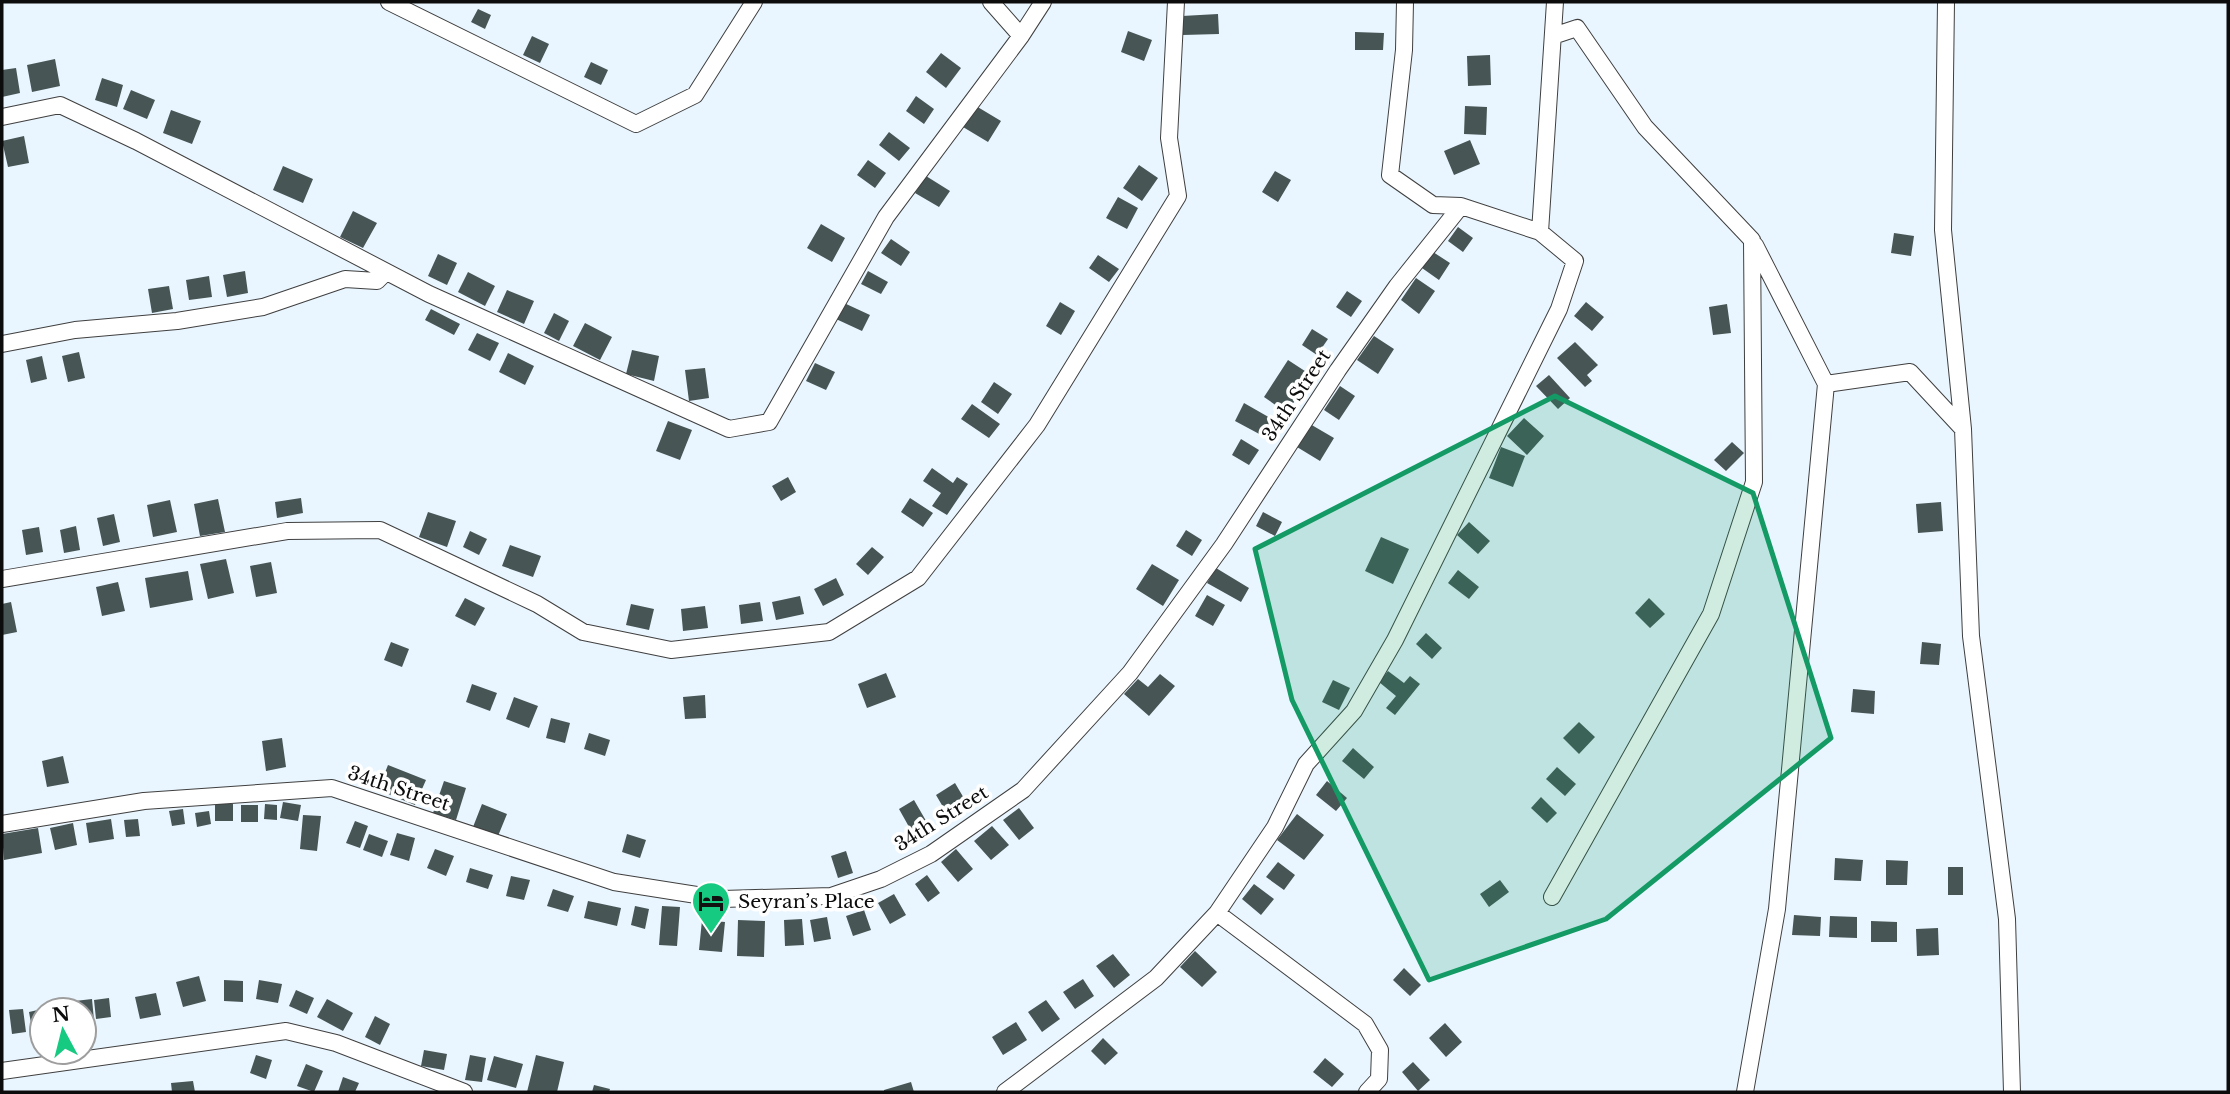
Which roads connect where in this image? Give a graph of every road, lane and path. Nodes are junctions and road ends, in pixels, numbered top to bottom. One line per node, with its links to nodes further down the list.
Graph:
1 (388, 2): 2 (street)
2 (754, 2)
3 (991, 2): 9 (street)
4 (1043, 2): 9 (street)
5 (1176, 2): 19 (street)
6 (1405, 2): 12 (street)
7 (1555, 2): 10 (street)
8 (1946, 2): 18 (street)
9 (1021, 36): 15 (street)
10 (1553, 36): 13 (street); 14 (street)
11 (2, 117): 15 (street)
12 (1461, 206): 13 (street); 20 (street, 34th Street)
13 (1540, 232): 22 (street)
14 (1752, 240): 17 (street); 21 (street)
15 (386, 272): 16 (street)
16 (2, 344)
17 (1826, 384): 18 (street); 27 (street)
18 (1963, 429): 28 (street)
19 (2, 579)
20 (2, 824)
21 (1552, 897)
22 (1217, 913): 25 (street); 26 (street)
23 (2, 1071): 24 (street)
24 (464, 1092)
25 (1005, 1092)
26 (1367, 1092)
27 (1745, 1092)
28 (2012, 1092)

